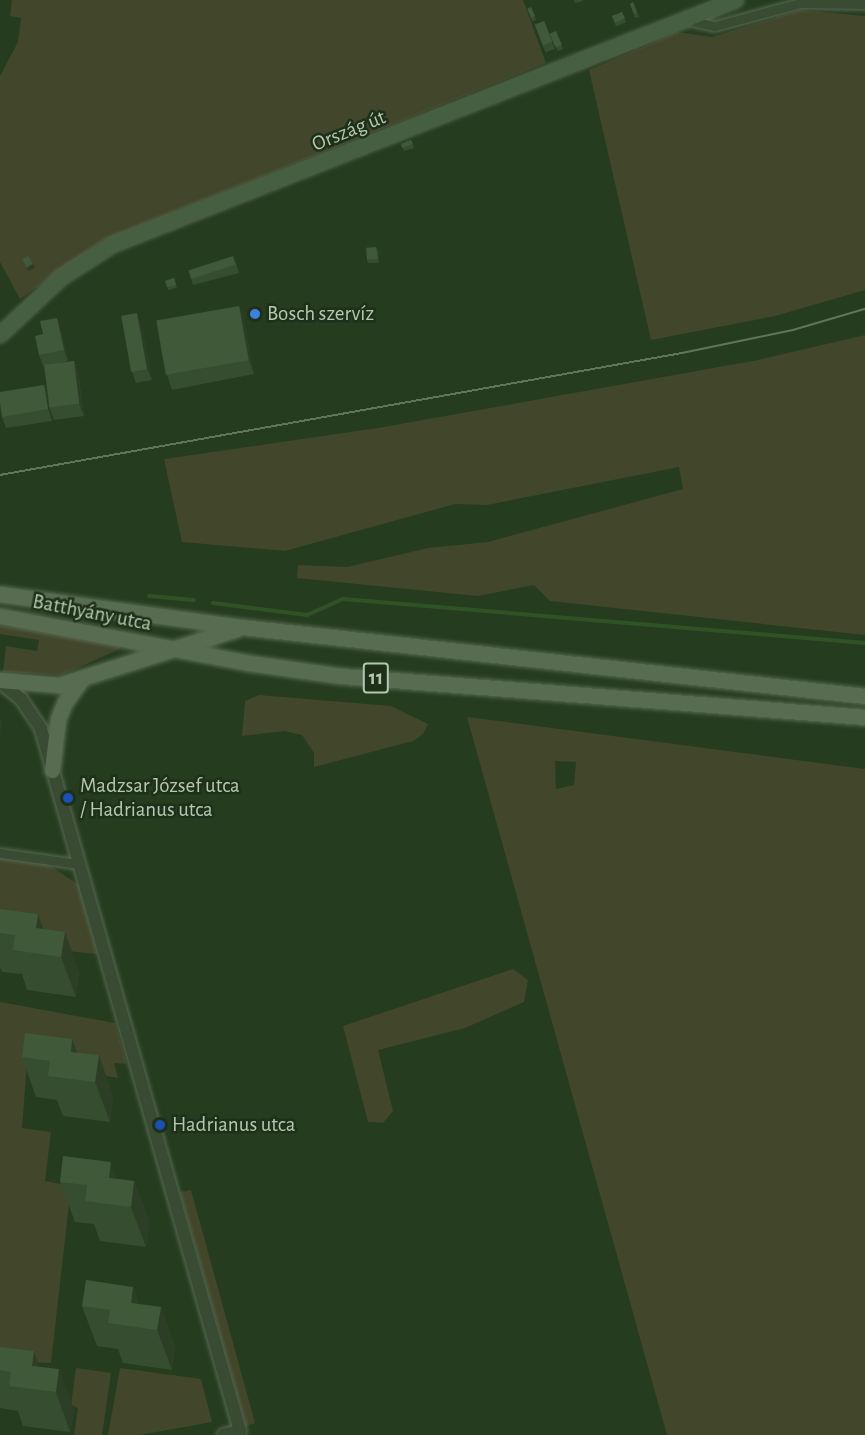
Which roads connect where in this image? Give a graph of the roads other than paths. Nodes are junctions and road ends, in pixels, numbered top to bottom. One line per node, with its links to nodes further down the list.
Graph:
1 (736, 0): 3 (main road, Ország út)
2 (865, 4): 3 (street)
3 (687, 20): 4 (main road, Ország út)
4 (0, 335)
5 (0, 594): 7 (main road, Batthyány utca / 11)
6 (0, 616): 8 (main road, Batthyány utca / 11)
7 (242, 627): 8 (main road); 11 (main road, 11)
8 (176, 650): 9 (main road); 12 (main road, 11)
9 (82, 679): 10 (main road); 13 (main road)
10 (0, 681): 13 (street)
11 (865, 696)
12 (865, 717)
13 (52, 770): 15 (street)
14 (0, 853): 15 (street)
15 (78, 864): 16 (street)
16 (241, 1433): 17 (street)
17 (223, 1435)

